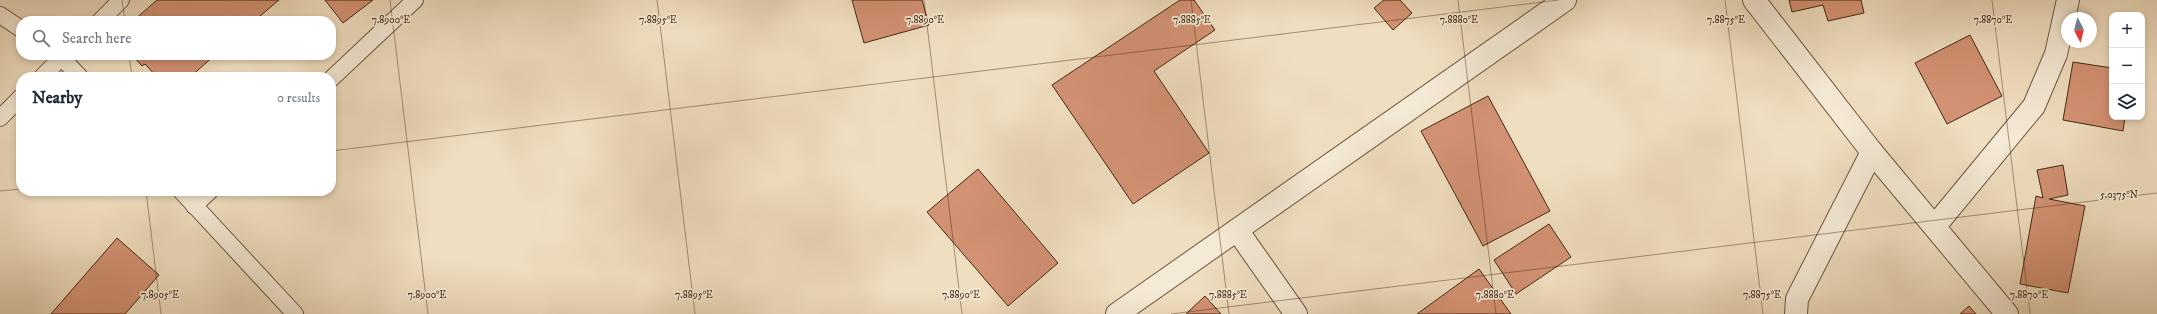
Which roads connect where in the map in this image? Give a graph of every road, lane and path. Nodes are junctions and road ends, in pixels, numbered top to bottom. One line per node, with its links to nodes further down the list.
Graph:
1 (121, 0): 7 (lane)
2 (415, 0): 13 (lane)
3 (1565, 0): 21 (street)
4 (1754, 0): 16 (street)
5 (2068, 0): 20 (street)
6 (0, 15): 8 (lane)
7 (105, 16)
8 (16, 26)
9 (58, 60): 11 (lane)
10 (65, 60): 12 (lane)
11 (47, 72)
12 (76, 72)
13 (336, 73)
14 (16, 102): 15 (lane)
15 (0, 118)
16 (1872, 152): 20 (street); 25 (street)
17 (185, 196): 19 (lane)
18 (205, 196): 19 (lane)
19 (194, 206): 22 (lane)
20 (1935, 226): 26 (street)
21 (1237, 230): 23 (street); 24 (street)
22 (295, 314)
23 (1117, 314)
24 (1296, 314)
25 (1796, 314)
26 (2007, 314)

